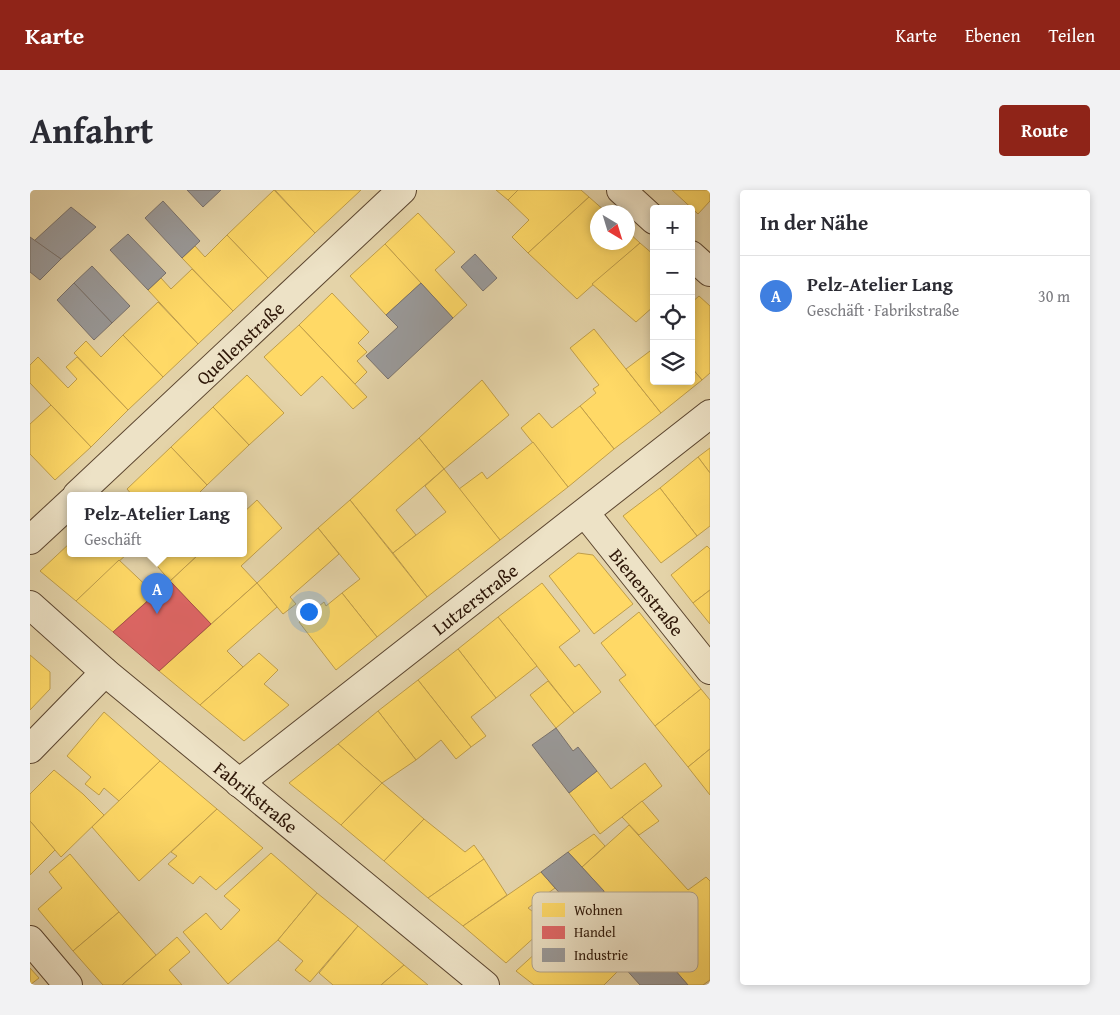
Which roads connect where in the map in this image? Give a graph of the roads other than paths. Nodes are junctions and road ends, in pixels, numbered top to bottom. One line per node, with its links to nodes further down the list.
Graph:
1 (402, 190): 7 (street, Quellenstraße)
2 (620, 190): 3 (street)
3 (650, 216)
4 (695, 259): 5 (street)
5 (710, 272)
6 (710, 414): 9 (street, Lutzerstraße)
7 (81, 492)
8 (67, 506): 10 (street)
9 (584, 513): 12 (street, Bienenstraße); 15 (street, Lutzerstraße)
10 (30, 540)
11 (30, 605): 13 (street, Fabrikstraße)
12 (710, 670)
13 (105, 672): 14 (street); 15 (street, Fabrikstraße)
14 (30, 749)
15 (239, 783): 18 (street, Fabrikstraße)
16 (30, 940): 17 (street)
17 (68, 985)
18 (485, 985)

